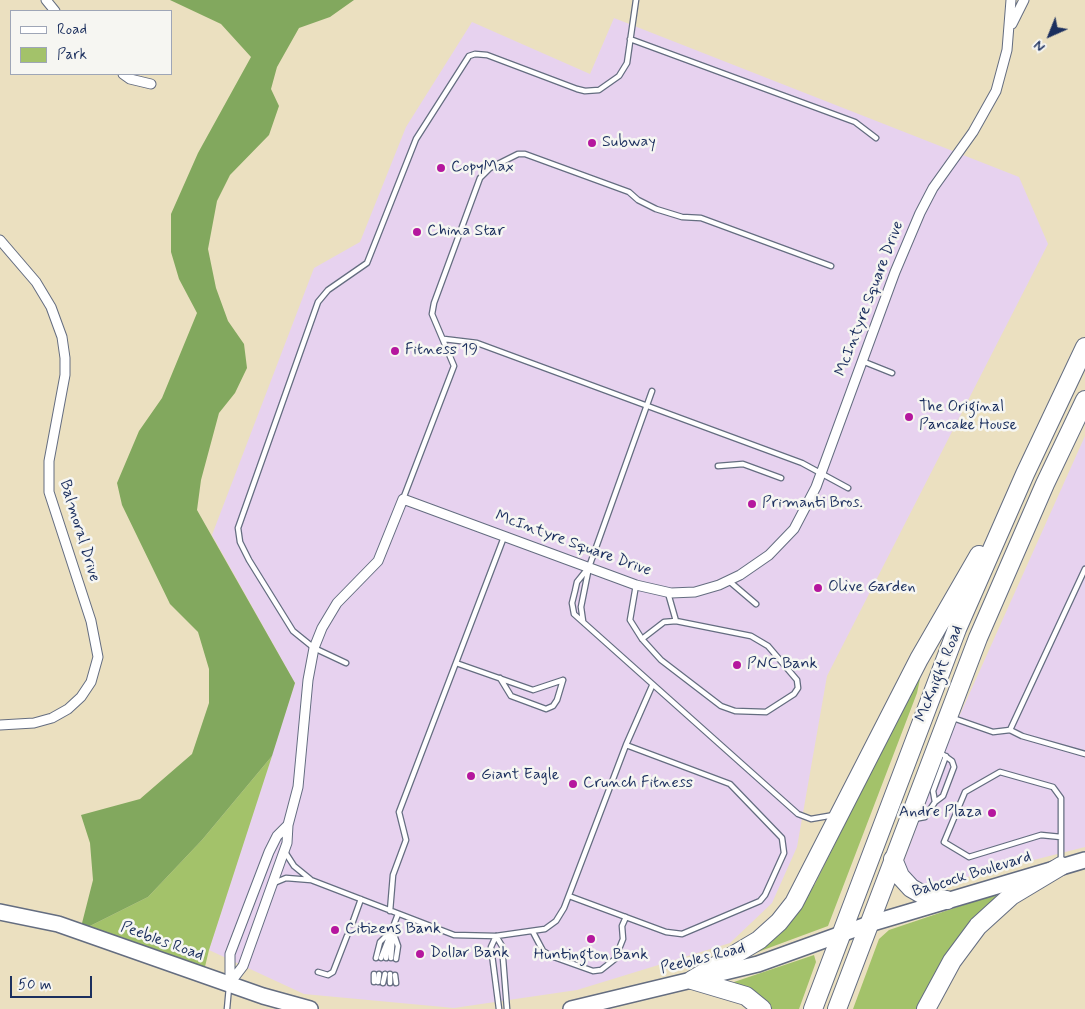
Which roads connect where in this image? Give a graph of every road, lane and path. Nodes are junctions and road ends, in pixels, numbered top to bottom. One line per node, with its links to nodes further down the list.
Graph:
1 (46, 0): 5 (street)
2 (636, 0): 7 (lane)
3 (1011, 0): 6 (street, McIntyre Square Drive)
4 (1024, 0): 6 (street)
5 (54, 10)
6 (1010, 29): 15 (street, McIntyre Square Drive)
7 (630, 39): 10 (lane); 36 (lane)
8 (124, 75): 9 (street)
9 (152, 84)
10 (876, 138)
11 (0, 240): 42 (street, Balmoral Drive)
12 (831, 266): 13 (lane)
13 (444, 339): 19 (lane); 25 (lane)
14 (1085, 347): 22 (highway, McKnight Road)
15 (862, 361): 16 (lane); 21 (street, McIntyre Square Drive)
16 (892, 373)
17 (652, 391): 19 (lane)
18 (1085, 400): 41 (highway, McKnight Road)
19 (646, 407): 21 (lane); 27 (lane)
20 (718, 466): 23 (lane)
21 (821, 474): 24 (lane); 29 (street, McIntyre Square Drive)
22 (1025, 474): 48 (highway); 69 (highway, McKnight Road)
23 (781, 478)
24 (848, 488)
25 (403, 500): 26 (street, McIntyre Square Drive); 36 (street)
26 (504, 535): 27 (street, McIntyre Square Drive); 38 (lane)
27 (589, 567): 30 (street, McIntyre Square Drive); 34 (lane); 34 (lane)
28 (1085, 569): 43 (lane)
29 (729, 581): 31 (street, McIntyre Square Drive); 32 (lane)
30 (636, 585): 31 (street, McIntyre Square Drive); 35 (lane)
31 (668, 592): 33 (lane)
32 (756, 604)
33 (676, 621): 35 (lane); 35 (lane)
34 (583, 622): 40 (lane)
35 (642, 639)
36 (314, 648): 37 (lane); 50 (street)
37 (346, 663)
38 (456, 663): 39 (lane); 61 (lane)
39 (500, 678): 39 (lane)
40 (652, 686): 44 (lane); 48 (lane)
41 (947, 716): 43 (lane); 45 (highway, McKnight Road)
42 (0, 725)
43 (1010, 730): 46 (lane)
44 (626, 745): 58 (lane); 64 (lane)
45 (941, 752): 47 (lane); 47 (lane); 49 (highway, McKnight Road)
46 (1085, 754)
47 (935, 802): 49 (lane)
48 (842, 812): 75 (highway)
49 (908, 820): 53 (highway, McKnight Road)
50 (288, 826): 52 (street); 76 (street)
51 (1061, 837): 51 (lane); 55 (lane)
52 (285, 850): 56 (lane); 57 (street)
53 (893, 859): 60 (highway); 66 (highway, McKnight Road)
54 (1085, 860): 55 (main road, Babcock Boulevard)
55 (1061, 866): 60 (main road, Babcock Boulevard); 87 (highway)
56 (311, 880): 57 (lane); 59 (lane)
57 (273, 884): 76 (street)
58 (569, 896): 64 (lane); 68 (lane)
59 (361, 899): 61 (lane); 65 (lane)
60 (947, 900): 66 (main road, Babcock Boulevard)
61 (390, 911): 63 (lane)
62 (0, 912): 76 (main road, Peebles Road)
63 (398, 914): 67 (lane); 71 (lane)
64 (626, 917): 68 (lane)
65 (352, 924)
66 (869, 924): 69 (main road, Babcock Boulevard); 86 (highway, McKnight Road)
67 (392, 929): 72 (lane); 72 (lane); 72 (lane)
68 (533, 932): 71 (lane)
69 (841, 934): 75 (main road, Peebles Road); 85 (highway, McKnight Road)
70 (347, 936): 73 (lane)
71 (496, 936): 81 (lane); 82 (lane)
72 (386, 958)
73 (318, 972)
74 (385, 974): 74 (lane); 77 (lane); 78 (lane)
75 (692, 980): 83 (main road, Peebles Road); 84 (highway)
76 (230, 983): 79 (lane); 80 (main road, Peebles Road)
77 (390, 983)
78 (396, 983)
79 (227, 1009)
80 (310, 1009)
81 (499, 1009)
82 (507, 1009)
83 (571, 1009)
84 (762, 1009)
85 (813, 1009)
86 (837, 1009)
87 (926, 1009)

